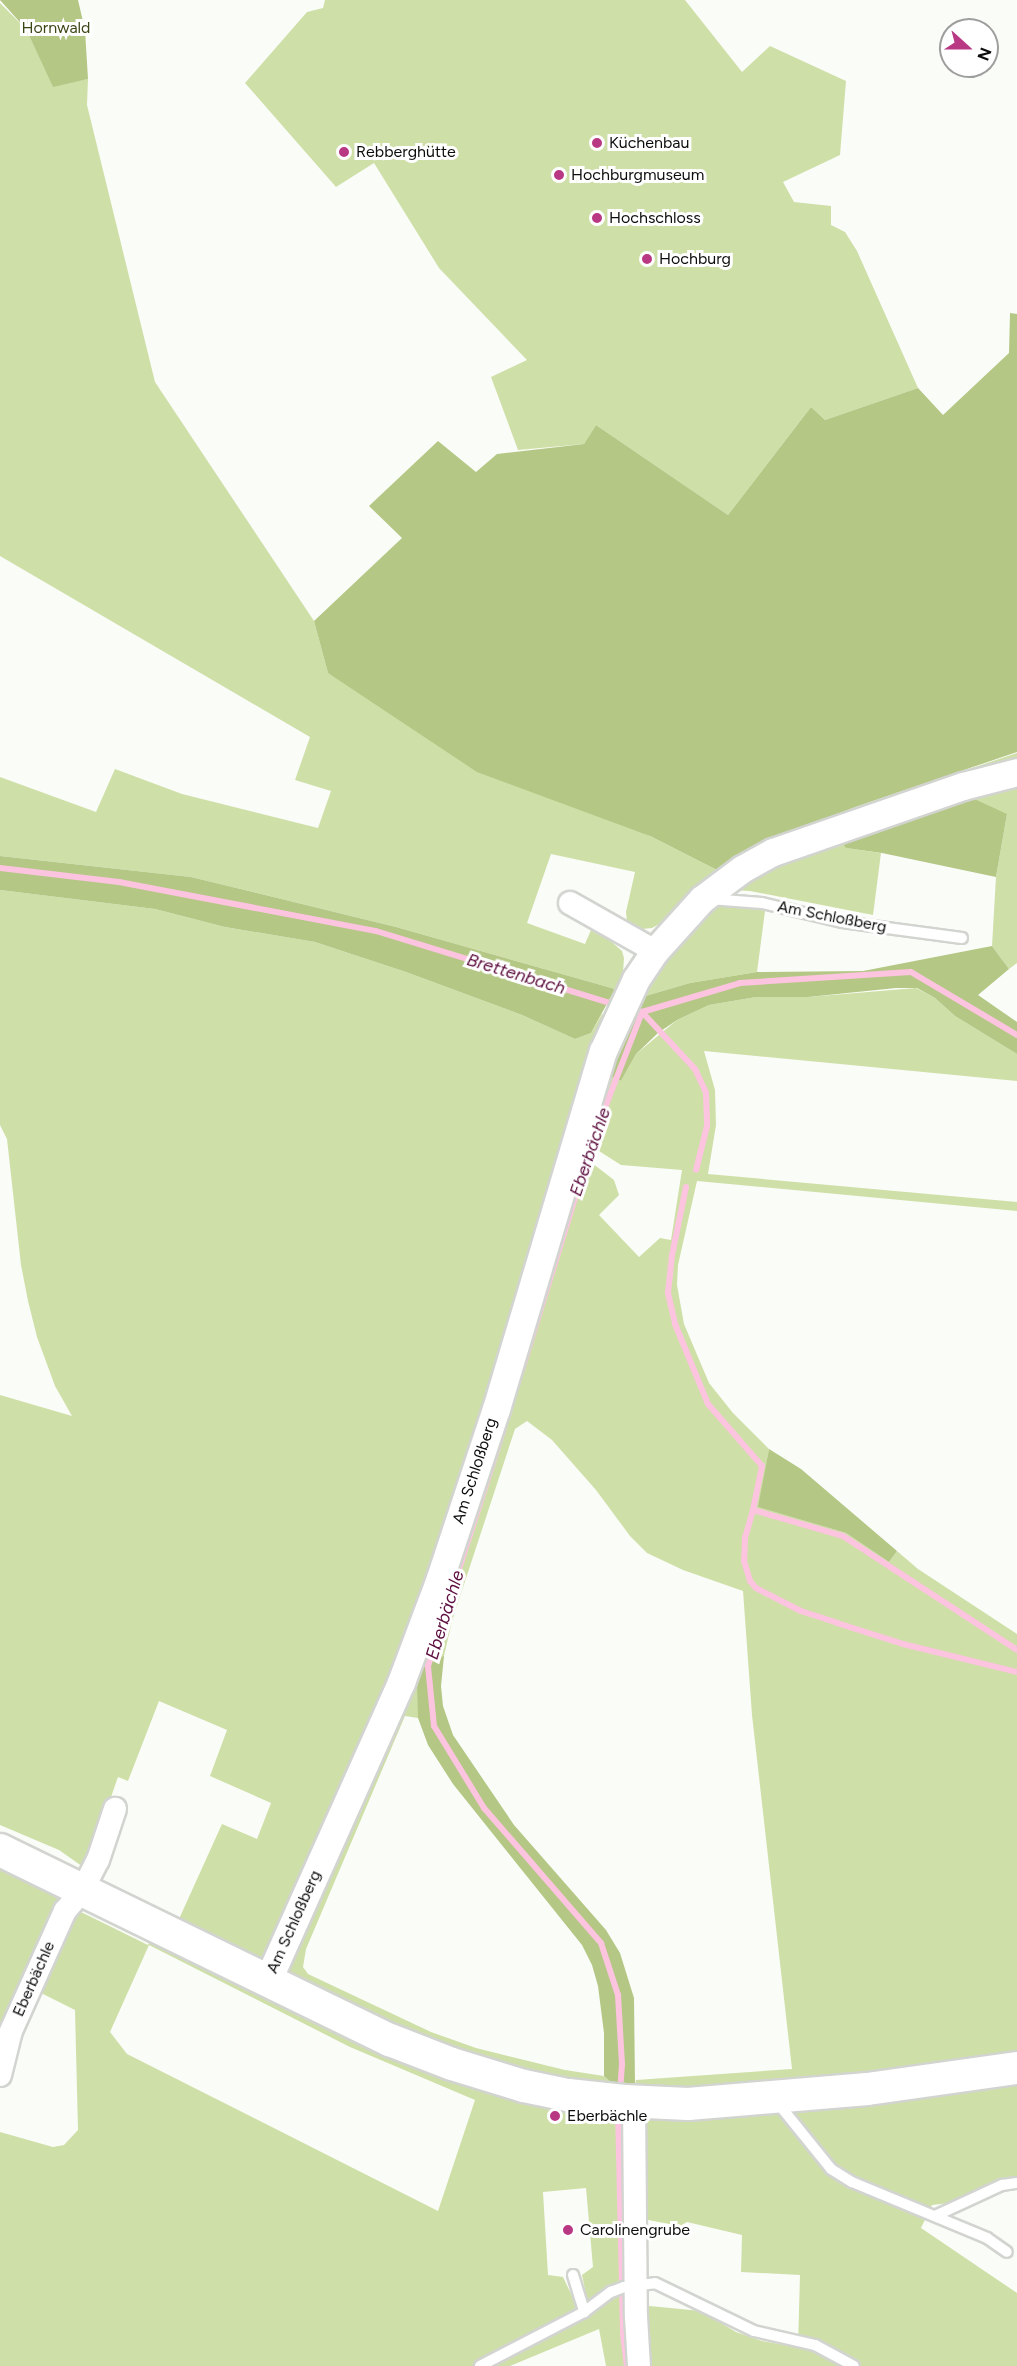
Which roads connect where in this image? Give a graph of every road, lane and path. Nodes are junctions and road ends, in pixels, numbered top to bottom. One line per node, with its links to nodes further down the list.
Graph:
1 (1017, 771): 2 (street, Am Schloßberg)
2 (702, 899): 4 (lane, Am Schloßberg); 5 (street, Am Schloßberg)
3 (570, 903): 5 (street)
4 (962, 938)
5 (655, 951): 9 (street, Am Schloßberg)
6 (115, 1809): 8 (street, Eberbächle)
7 (0, 1850): 8 (main road)
8 (82, 1891): 9 (main road); 11 (street, Eberbächle)
9 (267, 1982): 13 (main road)
10 (1017, 2068): 12 (main road)
11 (0, 2075)
12 (775, 2098): 13 (main road); 15 (lane)
13 (624, 2101): 18 (street)
14 (1017, 2183): 15 (lane)
15 (937, 2215): 16 (lane)
16 (1007, 2252)
17 (573, 2275): 19 (lane)
18 (626, 2287): 19 (lane); 21 (street); 22 (lane)
19 (584, 2312): 20 (lane)
20 (480, 2366)
21 (639, 2366)
22 (854, 2366)

